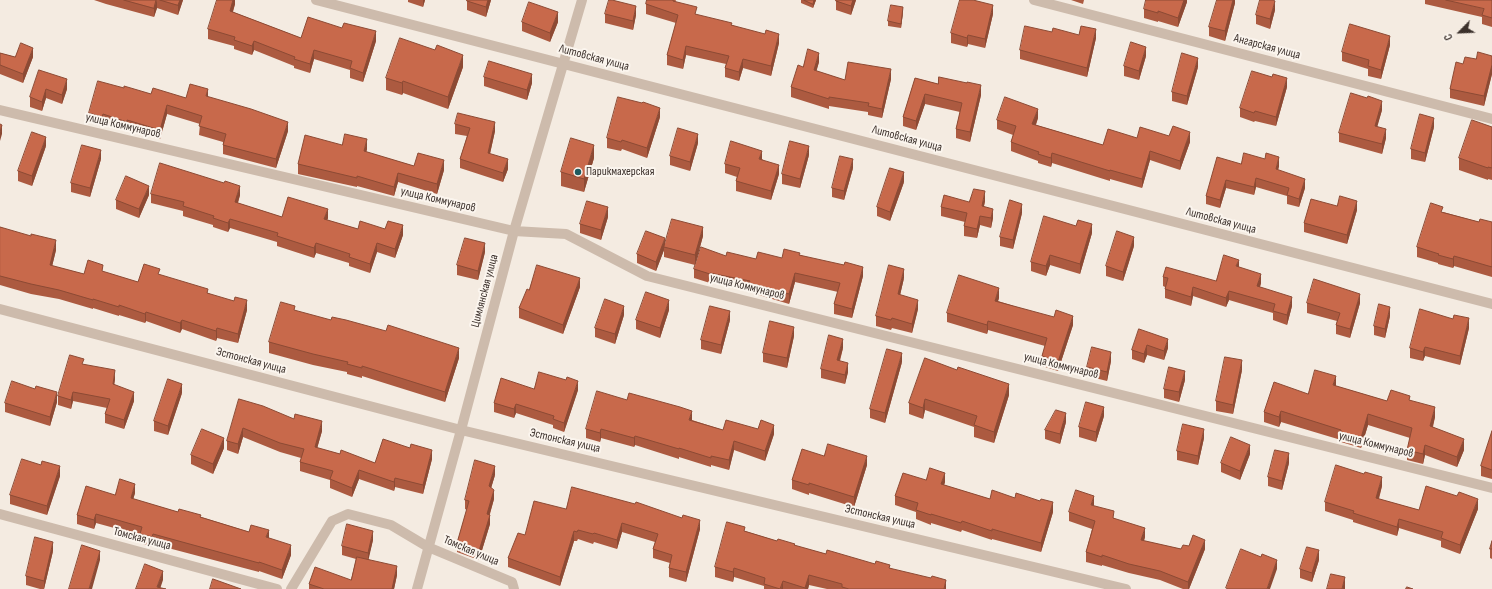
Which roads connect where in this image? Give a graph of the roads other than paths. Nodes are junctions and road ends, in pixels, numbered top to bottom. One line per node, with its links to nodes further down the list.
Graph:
1 (316, 0): 4 (street, Литовская улица)
2 (582, 0): 4 (street, Цимлянская улица)
3 (1034, 0): 6 (street, Ангарская улица)
4 (564, 64): 7 (street, Цимлянская улица); 8 (street, Литовская улица)
5 (0, 110): 7 (street, улица Коммунаров)
6 (1492, 119)
7 (514, 231): 10 (street, Цимлянская улица); 11 (street, улица Коммунаров)
8 (1492, 304)
9 (0, 309): 10 (street, Эстонская улица)
10 (461, 430): 13 (street, Цимлянская улица); 18 (street, Эстонская улица)
11 (1492, 488)
12 (0, 514): 14 (street, Томская улица)
13 (428, 547): 15 (street, Томская улица); 16 (street, Цимлянская улица); 17 (street, Томская улица)
14 (277, 589)
15 (291, 589)
16 (417, 589)
17 (514, 589)
18 (1126, 589)

